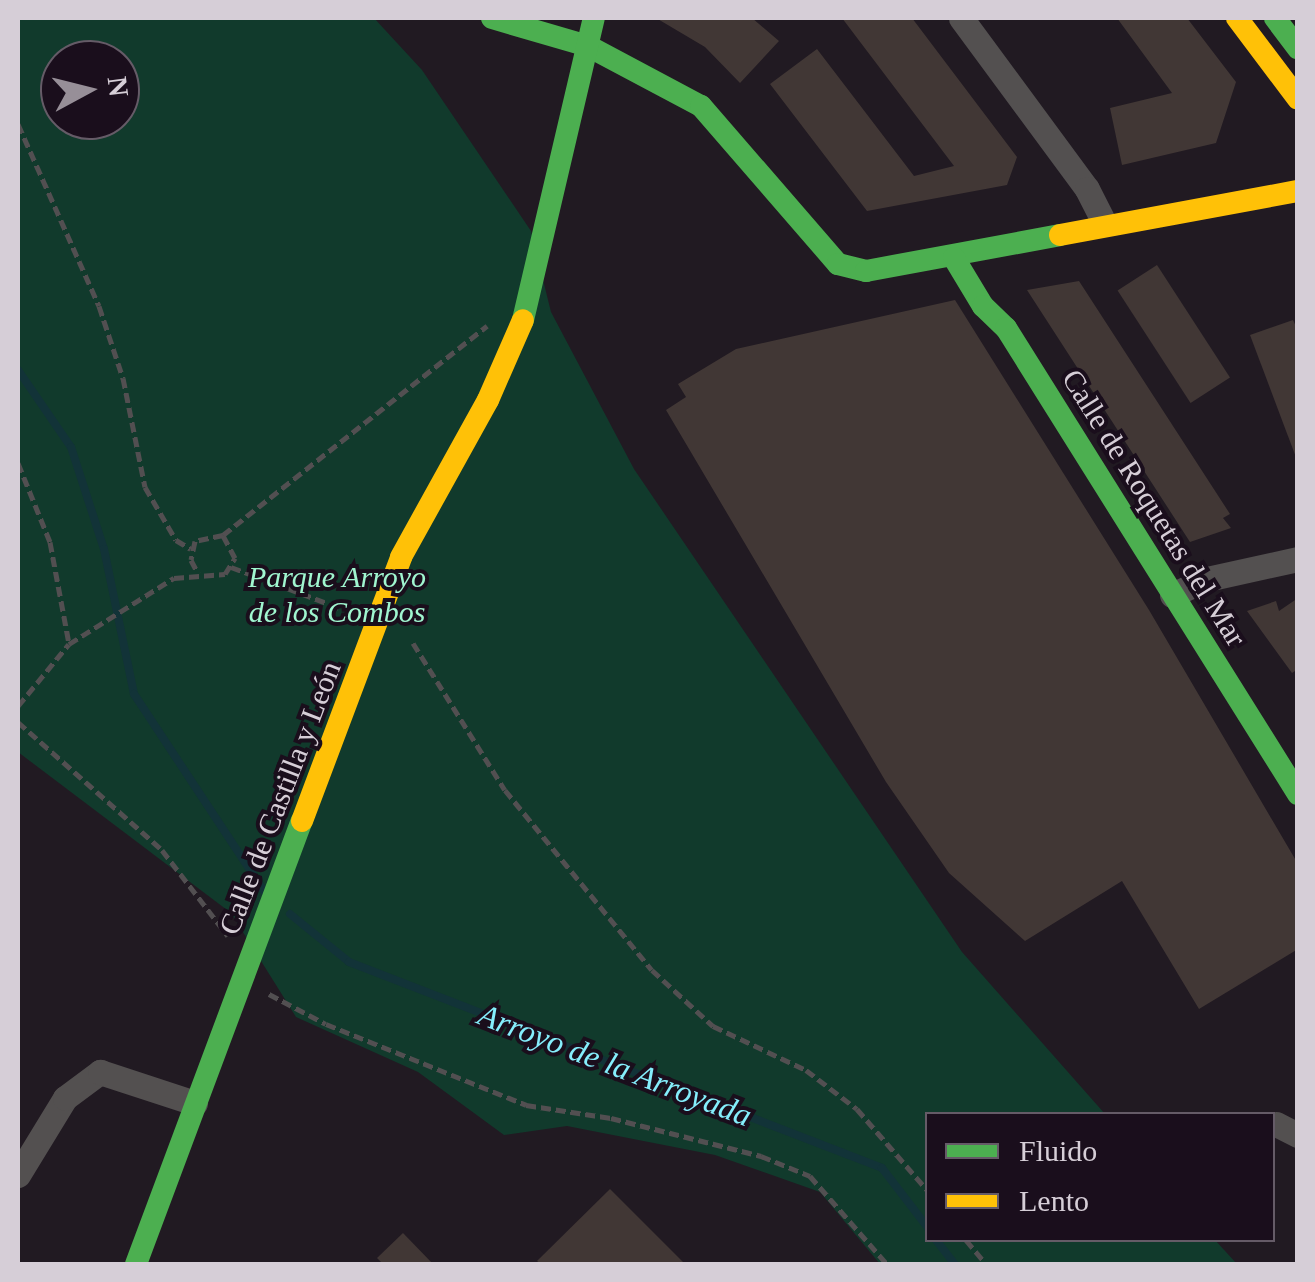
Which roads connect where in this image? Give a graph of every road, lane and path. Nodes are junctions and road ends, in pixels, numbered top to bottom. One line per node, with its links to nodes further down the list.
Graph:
1 (492, 18): 6 (street)
2 (594, 18): 6 (street, Calle de Castilla y León)
3 (960, 18): 11 (street)
4 (1236, 18): 8 (street)
5 (1275, 18): 7 (street)
6 (588, 46): 12 (street); 13 (street, Calle de Castilla y León)
7 (1298, 48)
8 (1298, 100)
9 (18, 124): 16 (path)
10 (1298, 191): 11 (street)
11 (1104, 222): 12 (street)
12 (954, 258): 20 (street, Calle de Roquetas del Mar)
13 (533, 296): 15 (path); 27 (street, Calle de Castilla y León)
14 (18, 463): 23 (path)
15 (223, 536): 16 (path); 18 (path)
16 (191, 549): 19 (path)
17 (1298, 560): 20 (street)
18 (231, 568): 19 (path); 21 (path)
19 (198, 573): 23 (path)
20 (1172, 595): 26 (street, Calle de Roquetas del Mar)
21 (340, 608)
22 (414, 643): 30 (path)
23 (69, 644): 24 (path)
24 (18, 706)
25 (18, 722): 27 (path)
26 (1298, 794)
27 (242, 979): 28 (street, Calle de Castilla y León); 33 (path)
28 (195, 1103): 29 (street); 32 (street, Calle de Castilla y León)
29 (18, 1175)
30 (925, 1187)
31 (968, 1242): 34 (path)
32 (136, 1264)
33 (886, 1264)
34 (986, 1264)

